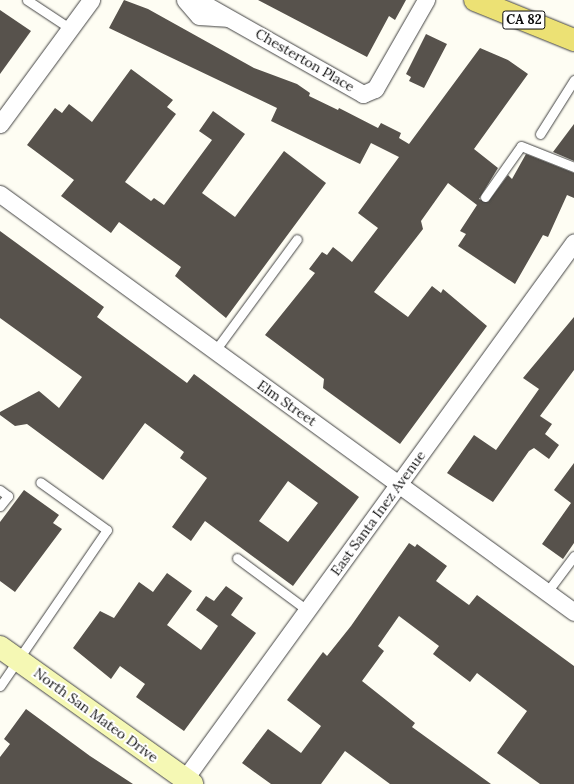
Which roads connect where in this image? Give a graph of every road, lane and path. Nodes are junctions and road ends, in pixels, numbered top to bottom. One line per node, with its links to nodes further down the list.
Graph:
1 (27, 0): 8 (lane)
2 (91, 0): 8 (street)
3 (185, 0): 7 (street, Chesterton Place)
4 (197, 0): 7 (street, Chesterton Place)
5 (426, 0): 7 (street, Chesterton Place)
6 (475, 0): 9 (main road, CA 82)
7 (229, 18)
8 (71, 28): 11 (street)
9 (574, 40)
10 (574, 80): 12 (lane)
11 (0, 124)
12 (540, 134)
13 (574, 167): 15 (lane)
14 (0, 194): 18 (street, Elm Street)
15 (486, 197)
16 (297, 239): 18 (lane)
17 (574, 242): 20 (street, East Santa Inez Avenue)
18 (214, 352): 20 (street, Elm Street)
19 (40, 482): 29 (lane)
20 (399, 483): 25 (street, Elm Street); 26 (street, East Santa Inez Avenue)
21 (0, 490): 22 (lane)
22 (0, 506)
23 (574, 556): 25 (lane)
24 (237, 558): 26 (lane)
25 (547, 592): 27 (street, Elm Street)
26 (307, 610): 31 (street, East Santa Inez Avenue)
27 (574, 612)
28 (0, 647): 29 (main road, North San Mateo Drive)
29 (19, 660): 30 (lane); 31 (main road, North San Mateo Drive)
30 (0, 686)
31 (186, 782)

